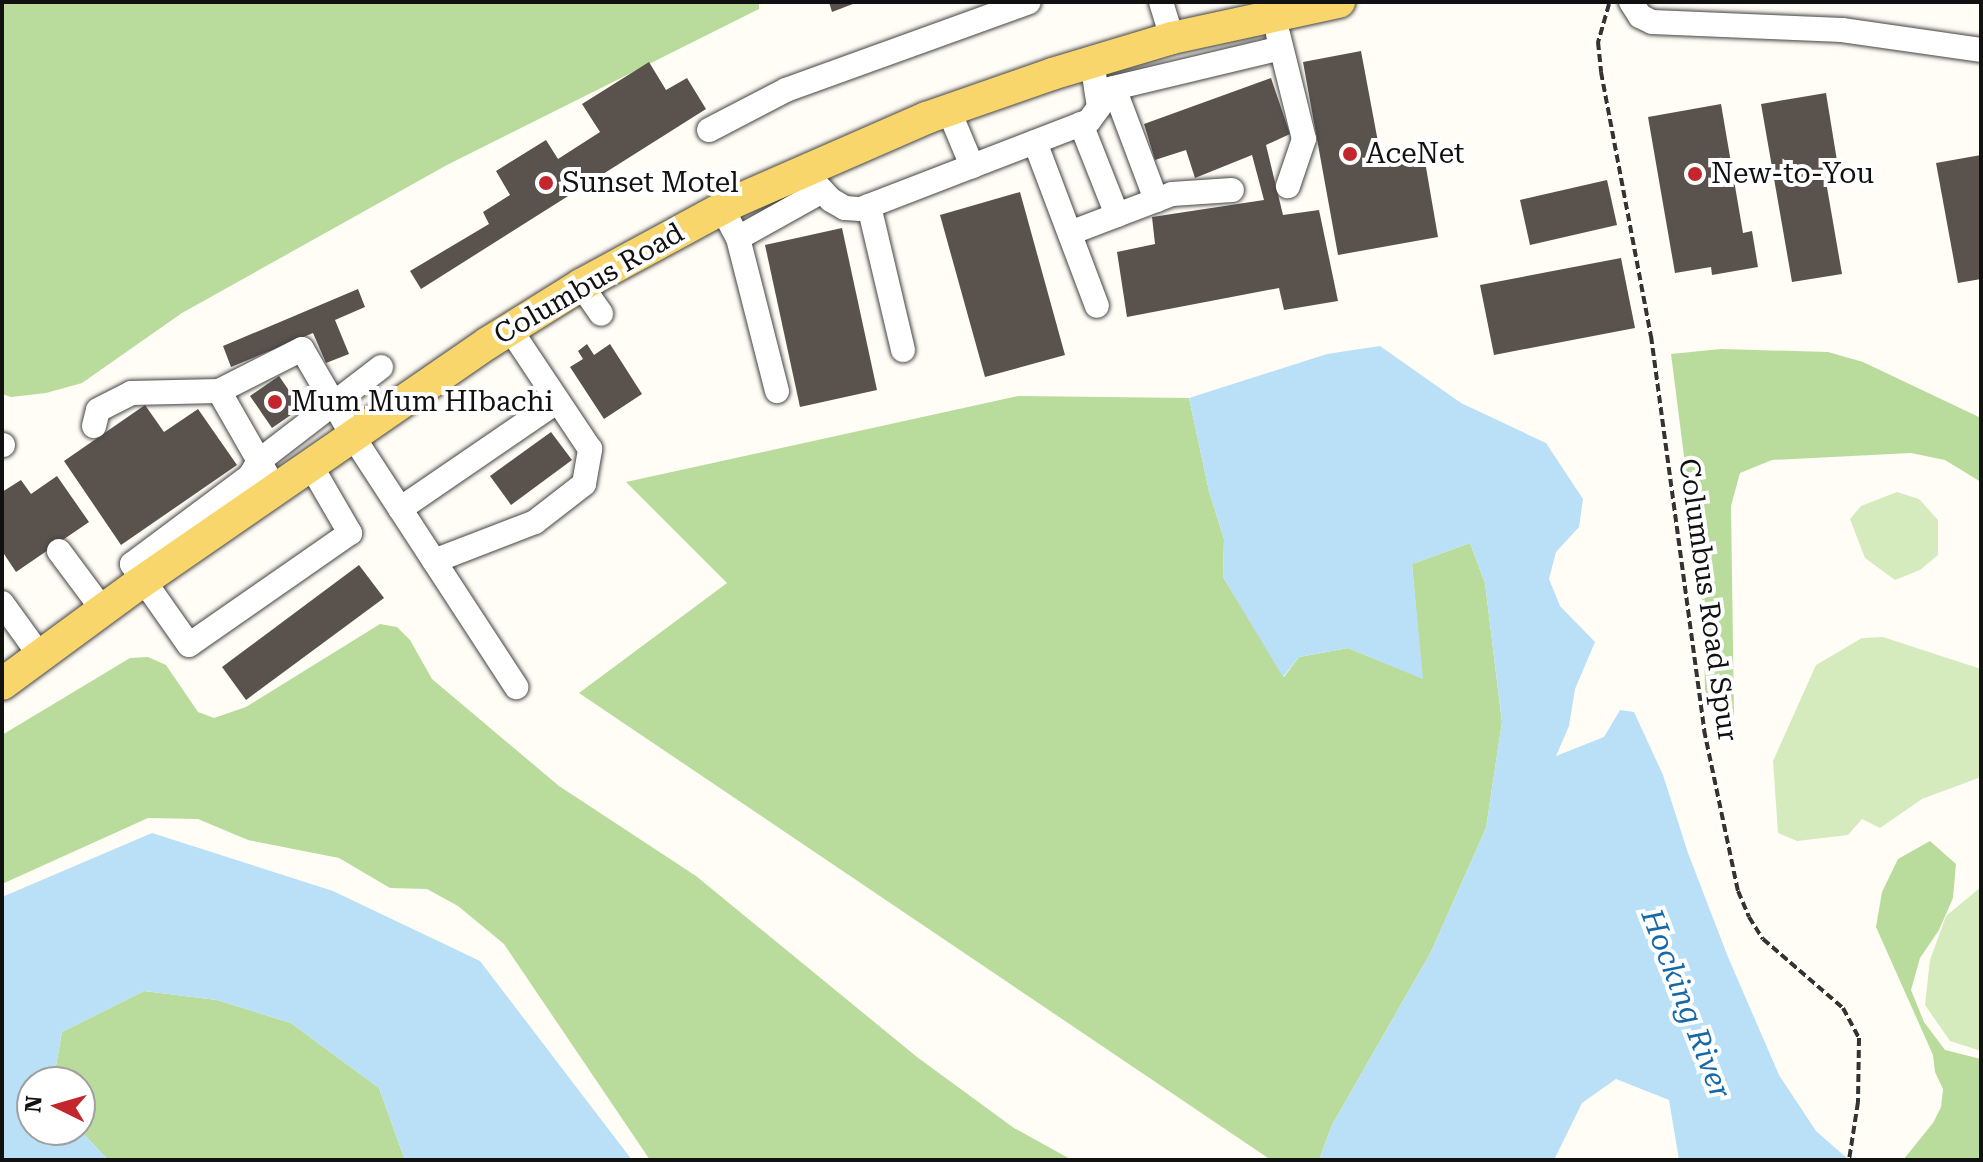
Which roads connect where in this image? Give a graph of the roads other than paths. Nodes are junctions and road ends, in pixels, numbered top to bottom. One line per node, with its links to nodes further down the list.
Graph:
1 (1029, 2): 12 (street)
2 (1161, 2): 6 (street)
3 (1339, 2): 5 (main road, Columbus Road)
4 (1631, 2): 8 (street)
5 (1273, 15): 6 (main road, Columbus Road); 7 (street)
6 (1172, 38): 9 (main road, Columbus Road)
7 (1281, 48): 9 (street); 16 (street)
8 (1981, 50)
9 (1101, 81): 10 (main road, Columbus Road); 11 (street); 18 (street)
10 (949, 111): 14 (street); 15 (main road, Columbus Road)
11 (1081, 124): 13 (street); 21 (street)
12 (709, 130)
13 (1035, 142): 14 (street); 22 (street)
14 (972, 166): 19 (street)
15 (813, 180): 19 (street); 20 (main road, Columbus Road); 23 (street)
16 (1288, 186)
17 (1232, 190): 18 (street)
18 (1156, 200): 21 (street)
19 (869, 206): 28 (street)
20 (722, 208): 23 (street); 24 (main road, Columbus Road)
21 (1117, 215): 22 (street)
22 (1070, 233): 25 (street)
23 (738, 238): 31 (street)
24 (581, 285): 26 (street); 27 (main road, Columbus Road)
25 (1097, 306)
26 (601, 314)
27 (510, 329): 32 (street); 35 (main road, Columbus Road)
28 (903, 350)
29 (381, 367): 33 (street)
30 (219, 391): 33 (street); 34 (street); 36 (street)
31 (777, 391)
32 (558, 401): 39 (street); 41 (street)
33 (333, 404): 35 (street); 36 (street)
34 (94, 426)
35 (352, 435): 37 (main road, Columbus Road); 39 (street)
36 (259, 461): 38 (street); 42 (street)
37 (310, 464): 38 (main road, Columbus Road); 42 (street)
38 (275, 489): 42 (main road, Columbus Road)
39 (400, 509): 41 (street)
40 (59, 551): 44 (street)
41 (434, 561): 47 (street)
42 (142, 582): 44 (main road, Columbus Road)
43 (2, 603): 45 (street)
44 (103, 610): 45 (main road, Columbus Road)
45 (41, 657): 46 (main road, Columbus Road)
46 (2, 684)
47 (516, 687)

